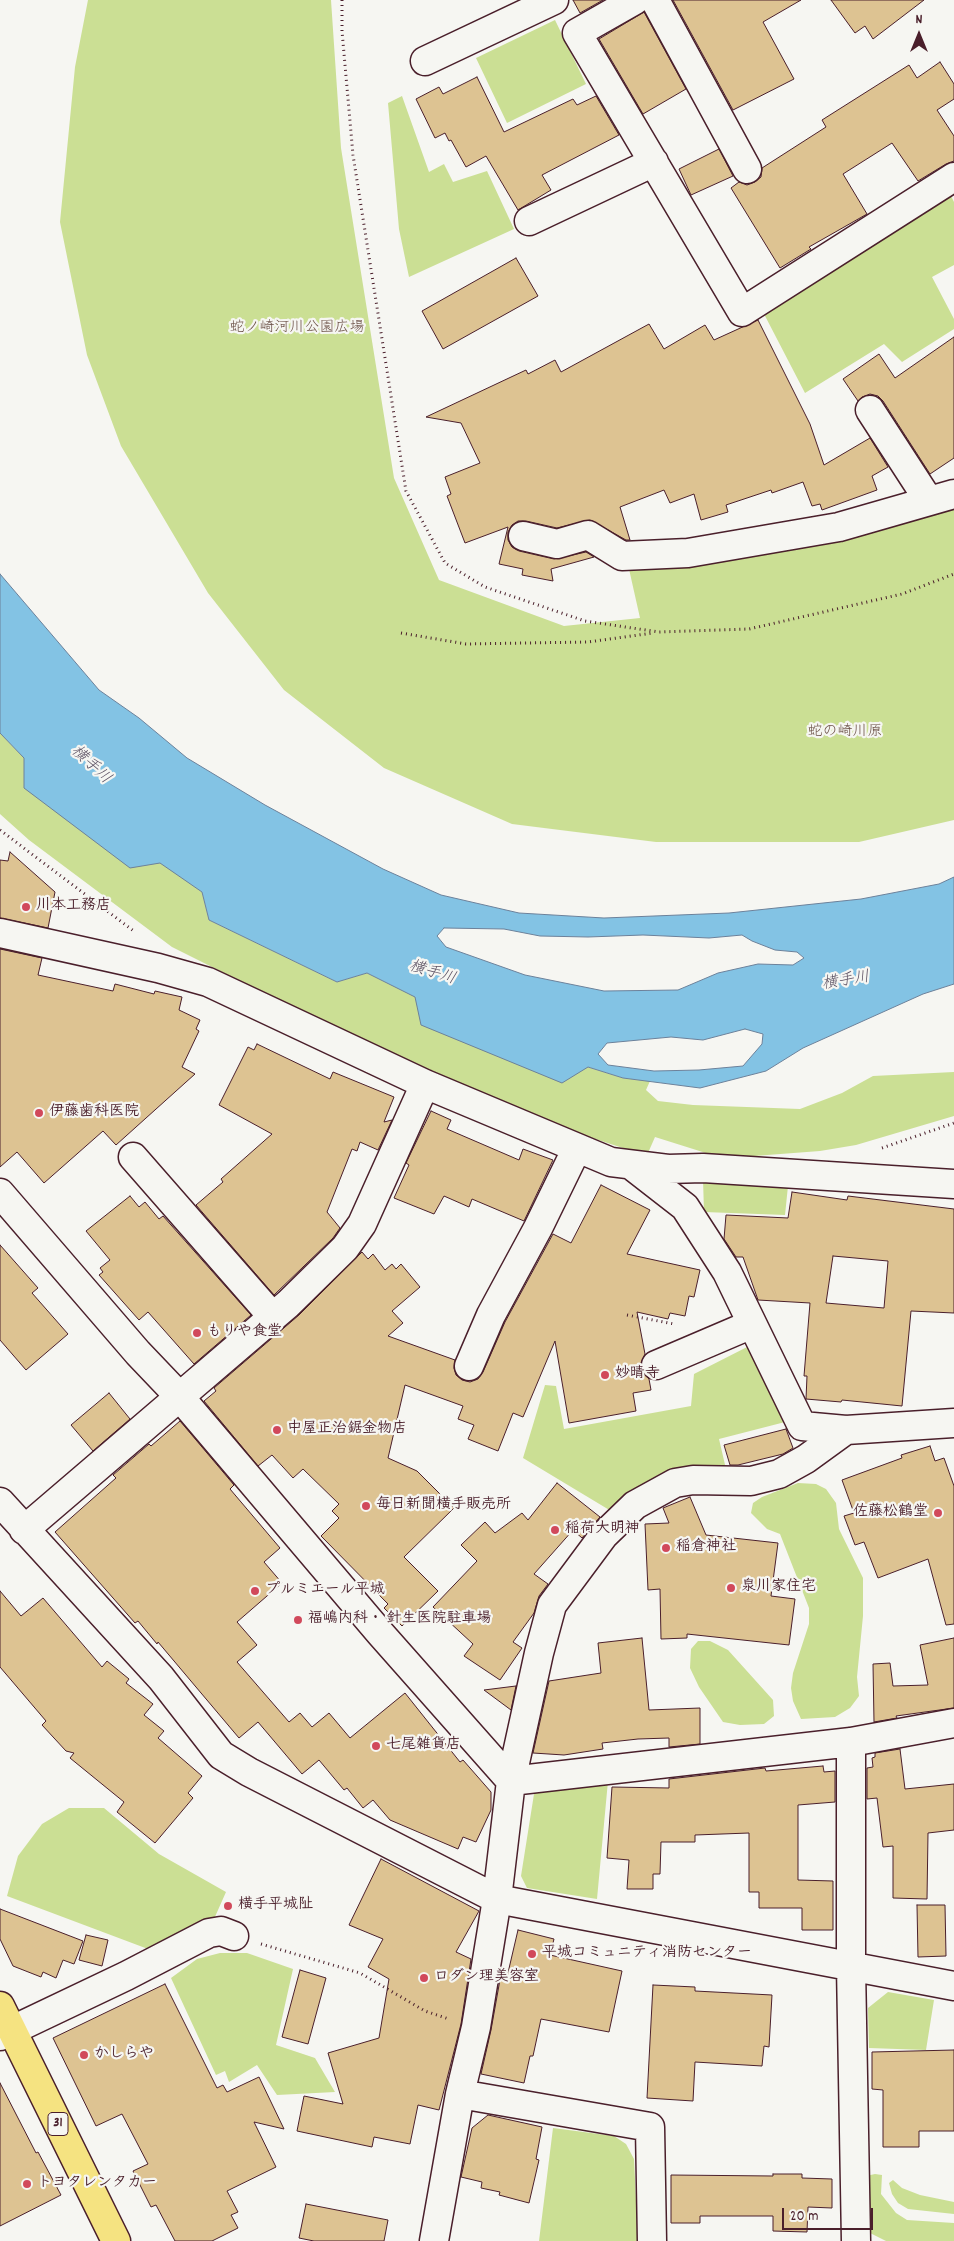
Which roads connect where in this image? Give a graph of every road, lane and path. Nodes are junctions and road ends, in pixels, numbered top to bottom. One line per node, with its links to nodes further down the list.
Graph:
1 (342, 0): 16 (path)
2 (554, 0): 7 (street)
3 (558, 0): 6 (street)
4 (635, 0): 6 (street)
5 (655, 0): 9 (street)
6 (577, 33): 8 (street)
7 (425, 61)
8 (654, 162): 10 (street); 11 (street)
9 (748, 169)
10 (954, 177)
11 (529, 221)
12 (870, 410): 13 (street)
13 (941, 498): 14 (street)
14 (523, 536)
15 (954, 574): 16 (path)
16 (659, 632): 17 (path)
17 (401, 633)
18 (0, 830): 20 (path)
19 (0, 933): 20 (street)
20 (158, 968): 21 (street)
21 (424, 1084): 22 (street); 28 (street)
22 (577, 1148): 24 (street); 32 (street)
23 (133, 1157): 28 (street)
24 (630, 1164): 25 (street); 29 (street)
25 (954, 1184)
26 (0, 1193): 33 (street)
27 (627, 1315): 30 (path)
28 (272, 1317): 33 (street)
29 (752, 1324): 30 (street); 35 (street)
30 (696, 1347): 31 (street)
31 (656, 1365)
32 (469, 1366)
33 (179, 1396): 37 (street); 40 (street)
34 (954, 1422): 35 (street)
35 (846, 1430): 40 (street)
36 (0, 1502): 37 (street)
37 (24, 1530): 41 (street)
38 (954, 1723): 39 (street)
39 (851, 1742): 40 (street); 43 (street)
40 (511, 1781): 41 (street)
41 (497, 1899): 43 (street); 46 (street)
42 (234, 1936): 46 (path); 47 (street)
43 (851, 1967): 44 (street); 52 (street)
44 (954, 1986)
45 (0, 2006): 47 (main road, 31)
46 (476, 2027): 48 (street)
47 (6, 2033): 49 (main road, 31)
48 (460, 2094): 50 (street); 51 (street)
49 (116, 2241)
50 (434, 2241)
51 (652, 2241)
52 (856, 2241)

